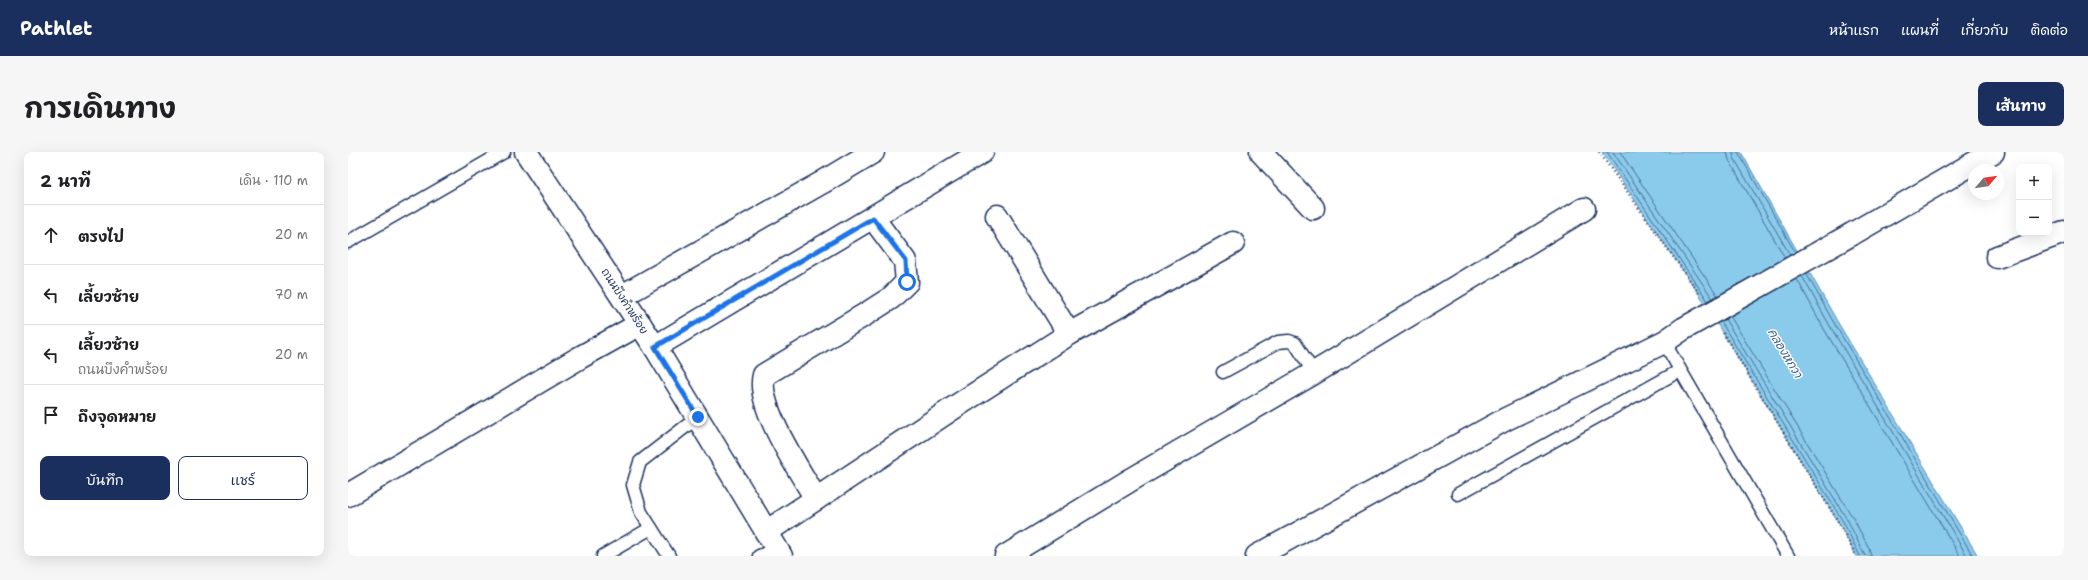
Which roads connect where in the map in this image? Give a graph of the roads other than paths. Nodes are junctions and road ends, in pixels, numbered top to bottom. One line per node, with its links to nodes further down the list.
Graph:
1 (504, 152): 12 (lane)
2 (526, 152): 15 (street, ถนนบึงคำพร้อย)
3 (873, 152): 15 (street)
4 (982, 152): 10 (street)
5 (1261, 152): 7 (street)
6 (1994, 152): 18 (street, bridge)
7 (1313, 208)
8 (1584, 209): 22 (street)
9 (997, 216): 17 (street)
10 (873, 218): 19 (street); 26 (street)
11 (2064, 232): 14 (street)
12 (348, 242)
13 (1233, 243): 17 (street)
14 (1997, 256)
15 (622, 296): 16 (street, ถนนบึงคำพร้อย)
16 (640, 324): 19 (street, ถนนบึงคำพร้อย); 25 (street)
17 (1069, 334): 26 (street)
18 (1664, 342): 20 (lane); 29 (street)
19 (655, 347): 23 (street, ถนนบึงคำพร้อย)
20 (1679, 371): 24 (lane); 34 (lane)
21 (1223, 372): 22 (lane)
22 (1314, 373): 32 (street)
23 (698, 417): 27 (lane); 28 (street, ถนนบึงคำพร้อย)
24 (1458, 494)
25 (348, 495)
26 (816, 499): 28 (street)
27 (651, 528): 30 (lane); 31 (lane)
28 (771, 548)
29 (1281, 550): 33 (street)
30 (603, 556)
31 (669, 556)
32 (1006, 556)
33 (1257, 556)
34 (1788, 556)

